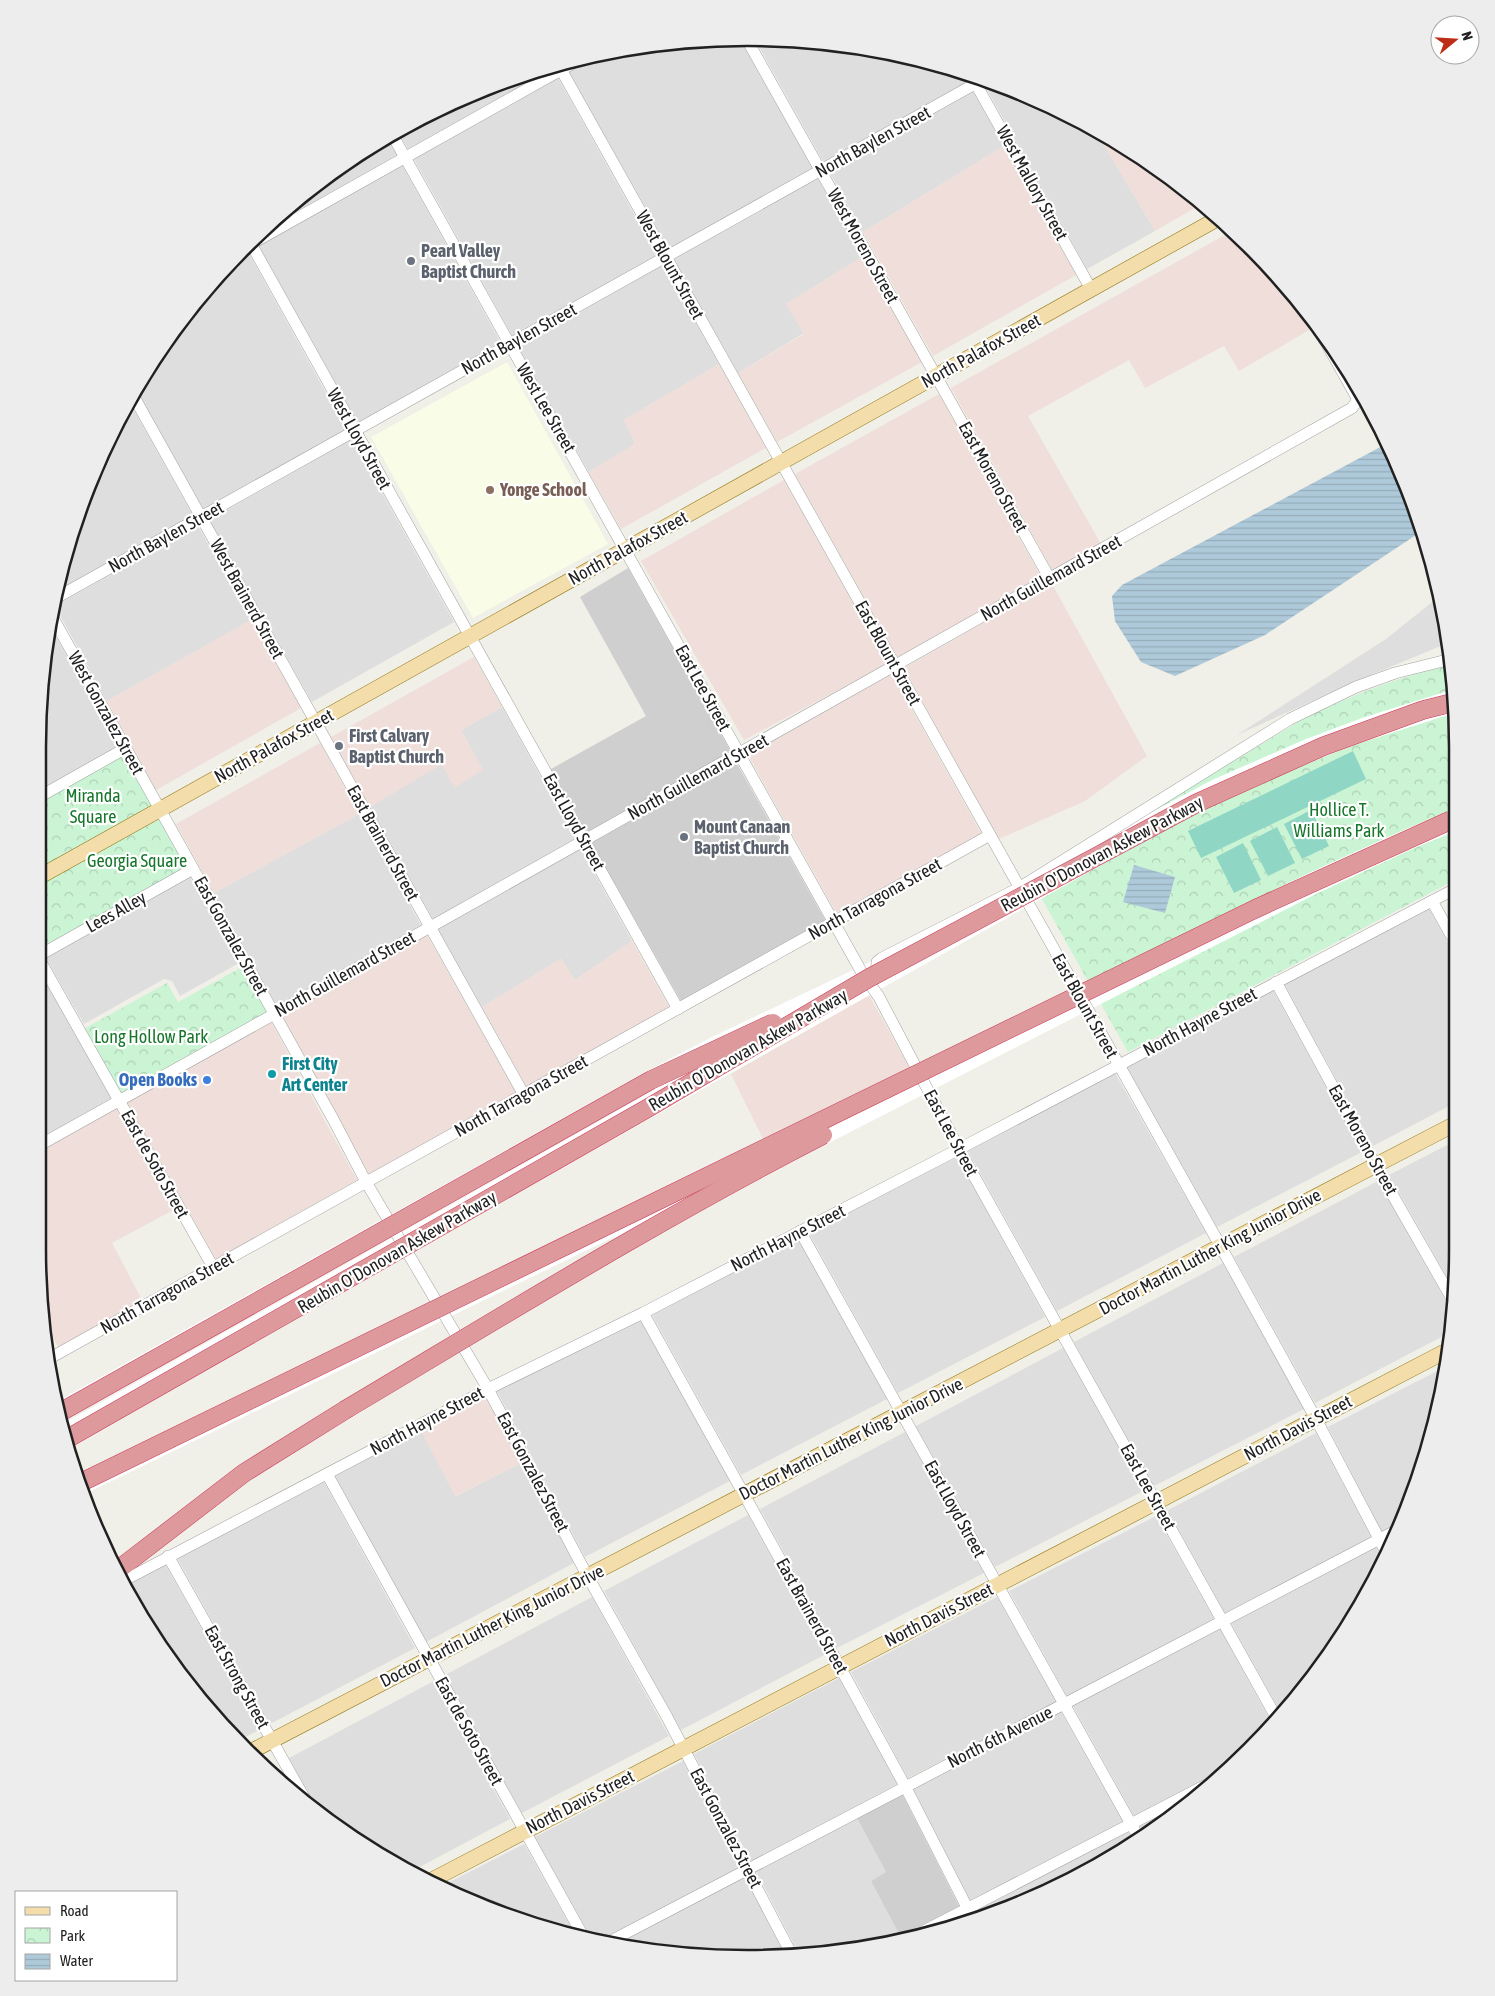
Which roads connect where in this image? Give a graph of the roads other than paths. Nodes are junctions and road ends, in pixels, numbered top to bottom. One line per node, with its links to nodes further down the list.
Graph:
1 (751, 46): 8 (street, West Moreno Street)
2 (562, 71): 12 (street, West Blount Street)
3 (546, 76): 7 (street)
4 (973, 83): 8 (street, North Baylen Street)
5 (980, 86): 13 (street, West Mallory Street)
6 (396, 141): 7 (street, West Lee Street)
7 (405, 157): 10 (street); 14 (street, West Lee Street)
8 (821, 171): 12 (street, North Baylen Street); 15 (street, West Moreno Street)
9 (1212, 222): 13 (main road, North Palafox Street)
10 (275, 230)
11 (252, 252): 18 (street, West Lloyd Street)
12 (666, 257): 14 (street, North Baylen Street); 19 (street, West Blount Street)
13 (1091, 289): 15 (main road, North Palafox Street)
14 (510, 345): 18 (street, North Baylen Street); 21 (street, West Lee Street)
15 (936, 376): 19 (main road, North Palafox Street); 22 (street, East Moreno Street)
16 (1356, 399): 22 (street, North Guillemard Street)
17 (137, 403): 20 (street, West Brainerd Street)
18 (355, 431): 20 (street, North Baylen Street); 25 (street, West Lloyd Street)
19 (782, 463): 21 (main road, North Palafox Street); 27 (street, East Blount Street)
20 (201, 518): 23 (street, North Baylen Street); 29 (street, West Brainerd Street)
21 (626, 550): 25 (main road, North Palafox Street); 31 (street, East Lee Street)
22 (1050, 579): 27 (street, North Guillemard Street)
23 (64, 594)
24 (57, 626): 30 (street, West Gonzalez Street)
25 (470, 636): 29 (main road, North Palafox Street); 36 (street, East Lloyd Street)
26 (1443, 661): 39 (street)
27 (895, 666): 31 (street, North Guillemard Street); 35 (street, East Blount Street)
28 (1447, 704): 47 (highway, Reubin O'Donovan Askew Parkway, bridge)
29 (316, 722): 33 (main road, North Palafox Street); 43 (street, East Brainerd Street)
30 (126, 748): 32 (street); 33 (street, West Gonzalez Street)
31 (739, 753): 36 (street, North Guillemard Street); 42 (street, East Lee Street)
32 (46, 793)
33 (160, 809): 37 (street, East Gonzalez Street); 38 (main road, North Palafox Street)
34 (1449, 821): 52 (highway, bridge)
35 (990, 834): 39 (street, East Blount Street); 42 (street, North Tarragona Street)
36 (584, 841): 43 (street, North Guillemard Street); 50 (street, East Lloyd Street)
37 (193, 869): 45 (street, Lees Alley); 51 (street, East Gonzalez Street)
38 (46, 873)
39 (1019, 888): 49 (street); 53 (street, East Blount Street)
40 (1449, 892): 41 (street, North Hayne Street)
41 (1432, 901): 44 (street); 48 (street, North Hayne Street)
42 (834, 922): 49 (street, East Lee Street); 50 (street, North Tarragona Street)
43 (430, 927): 51 (street, North Guillemard Street); 54 (street, East Brainerd Street)
44 (1449, 930)
45 (46, 952)
46 (46, 970): 55 (street, East de Soto Street)
47 (869, 978): 70 (highway, bridge); 73 (highway, Reubin O'Donovan Askew Parkway, bridge)
48 (1276, 982): 53 (street, North Hayne Street); 59 (street, East Moreno Street)
49 (879, 997): 58 (street, East Lee Street)
50 (678, 1009): 54 (street, North Tarragona Street)
51 (274, 1014): 55 (street, North Guillemard Street); 60 (street, East Gonzalez Street)
52 (1002, 1034): 75 (highway, bridge); 82 (highway, bridge)
53 (1118, 1065): 58 (street, North Hayne Street); 62 (street, East Blount Street)
54 (524, 1095): 60 (street, North Tarragona Street)
55 (119, 1100): 57 (street, North Guillemard Street); 63 (street, East de Soto Street)
56 (1449, 1128): 59 (main road, Doctor Martin Luther King Junior Drive)
57 (46, 1141)
58 (959, 1149): 61 (street, North Hayne Street); 66 (street, East Lee Street)
59 (1376, 1166): 62 (main road, Doctor Martin Luther King Junior Drive); 64 (street, East Moreno Street)
60 (366, 1182): 63 (street, North Tarragona Street); 69 (street, East Gonzalez Street)
61 (800, 1231): 65 (street, North Hayne Street); 71 (street, East Lloyd Street)
62 (1221, 1247): 66 (main road, Doctor Martin Luther King Junior Drive); 72 (street, East Blount Street)
63 (213, 1267): 67 (street, North Tarragona Street)
64 (1447, 1289)
65 (644, 1313): 69 (street, North Hayne Street); 76 (street, East Brainerd Street)
66 (1060, 1330): 71 (main road, Doctor Martin Luther King Junior Drive); 77 (street, East Lee Street)
67 (54, 1351)
68 (1441, 1354): 72 (main road, North Davis Street)
69 (488, 1389): 74 (street, North Hayne Street); 83 (street, East Gonzalez Street)
70 (65, 1409)
71 (902, 1413): 76 (main road, Doctor Martin Luther King Junior Drive); 85 (street, East Lloyd Street)
72 (1316, 1419): 77 (main road, North Davis Street); 79 (street, East Blount Street)
73 (72, 1436)
74 (327, 1474): 81 (street, North Hayne Street); 87 (street, East de Soto Street)
75 (85, 1480)
76 (744, 1494): 83 (main road, Doctor Martin Luther King Junior Drive); 88 (street, East Brainerd Street)
77 (1156, 1502): 85 (main road, North Davis Street); 86 (street, East Lee Street)
78 (1387, 1535): 79 (street, North 6th Avenue)
79 (1379, 1539): 80 (street, East Blount Street); 86 (street, North 6th Avenue)
80 (1382, 1545)
81 (168, 1556): 84 (street, North Hayne Street); 91 (street, East Strong Street)
82 (122, 1566)
83 (588, 1577): 87 (main road, Doctor Martin Luther King Junior Drive); 93 (street, East Gonzalez Street)
84 (129, 1578)
85 (998, 1585): 88 (main road, North Davis Street); 89 (street, East Lloyd Street)
86 (1222, 1621): 89 (street, North 6th Avenue); 90 (street, East Lee Street)
87 (429, 1660): 91 (main road, Doctor Martin Luther King Junior Drive); 98 (street, East de Soto Street)
88 (840, 1667): 93 (main road, North Davis Street); 95 (street, East Brainerd Street)
89 (1064, 1704): 95 (street, North 6th Avenue); 97 (street, East Lloyd Street)
90 (1273, 1713)
91 (272, 1740): 92 (main road, Doctor Martin Luther King Junior Drive); 94 (street, East Strong Street)
92 (257, 1748)
93 (684, 1749): 98 (main road, North Davis Street); 100 (street, East Gonzalez Street)
94 (298, 1786)
95 (905, 1786): 100 (street, North 6th Avenue); 102 (street, East Brainerd Street)
96 (1186, 1796): 97 (street)
97 (1131, 1824): 99 (street, East Lloyd Street); 102 (street)
98 (524, 1831): 101 (main road, North Davis Street); 105 (street, East de Soto Street)
99 (1136, 1833)
100 (748, 1869): 106 (street, North 6th Avenue); 107 (street, East Gonzalez Street)
101 (437, 1877)
102 (967, 1908): 103 (street, East Brainerd Street); 104 (street)
103 (970, 1914)
104 (939, 1923)
105 (579, 1929)
106 (618, 1937)
107 (789, 1948)

